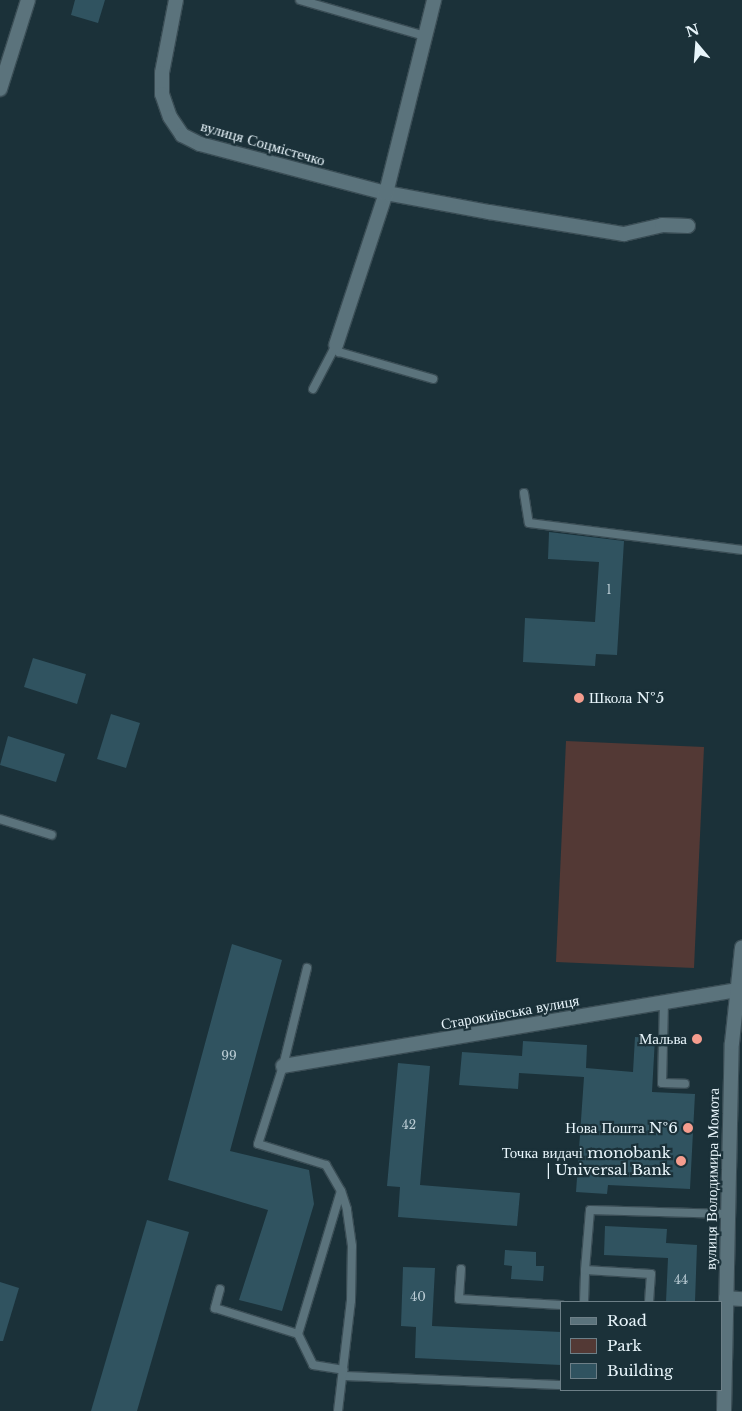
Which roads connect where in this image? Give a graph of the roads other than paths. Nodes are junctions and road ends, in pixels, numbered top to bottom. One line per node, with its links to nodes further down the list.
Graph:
1 (28, 0): 6 (street)
2 (176, 0): 7 (street, вулиця Соцмістечко)
3 (300, 0): 5 (lane)
4 (434, 0): 5 (street)
5 (425, 36): 7 (street)
6 (0, 89)
7 (386, 192): 8 (street, вулиця Соцмістечко); 9 (street)
8 (688, 226)
9 (336, 345): 10 (lane); 11 (lane)
10 (433, 379)
11 (313, 389)
12 (524, 493): 13 (lane)
13 (742, 550)
14 (0, 819): 15 (lane)
15 (52, 835)
16 (742, 948): 18 (street, вулиця Володимира Момота)
17 (306, 968): 20 (lane)
18 (740, 989): 19 (street, Старокиївська вулиця); 23 (street, вулиця Володимира Момота)
19 (664, 1002): 20 (street, Старокиївська вулиця); 21 (lane)
20 (284, 1066): 22 (lane)
21 (685, 1084)
22 (342, 1190): 32 (lane); 33 (lane)
23 (728, 1214): 25 (lane); 27 (street, вулиця Володимира Момота)
24 (461, 1269): 31 (lane)
25 (586, 1270): 29 (lane); 30 (lane)
26 (220, 1289): 32 (lane)
27 (726, 1298): 28 (street); 36 (street, вулиця Володимира Момота)
28 (742, 1300)
29 (584, 1301)
30 (649, 1301)
31 (560, 1305)
32 (298, 1334): 33 (lane)
33 (343, 1373): 34 (lane); 35 (lane)
34 (560, 1385)
35 (338, 1411)
36 (724, 1411)

